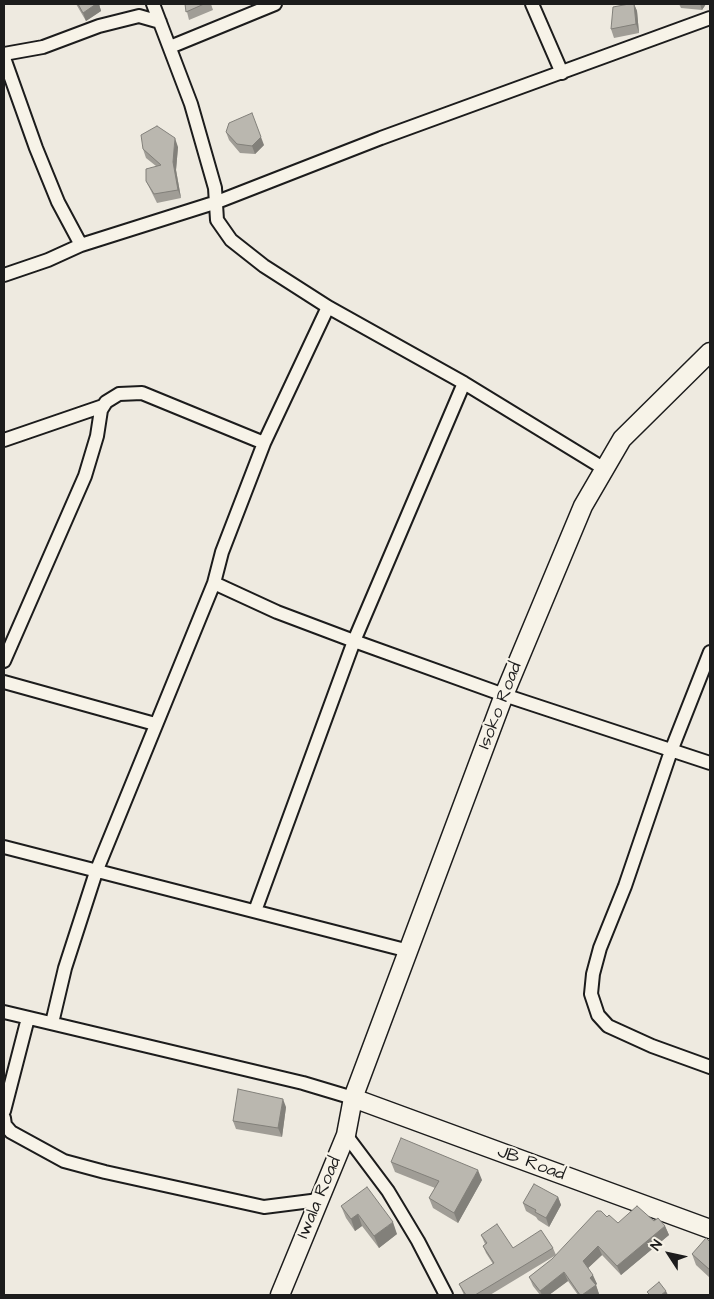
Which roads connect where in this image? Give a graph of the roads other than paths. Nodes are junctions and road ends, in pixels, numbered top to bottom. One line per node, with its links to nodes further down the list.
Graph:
1 (153, 4): 5 (street)
2 (275, 4): 6 (street)
3 (532, 4): 8 (street)
4 (710, 18): 8 (street)
5 (160, 22): 6 (street); 7 (street)
6 (170, 47): 9 (street)
7 (4, 56): 10 (street)
8 (562, 73): 9 (street)
9 (217, 202): 10 (street); 12 (street)
10 (81, 245): 11 (street)
11 (4, 275)
12 (328, 307): 14 (street); 17 (street)
13 (710, 352): 18 (street, Isoko Road)
14 (464, 383): 18 (street); 20 (street)
15 (103, 406): 16 (street); 17 (street); 22 (street)
16 (4, 440)
17 (264, 443): 19 (street)
18 (603, 468): 24 (street, Isoko Road)
19 (214, 583): 20 (street); 25 (street)
20 (354, 641): 24 (street); 30 (street)
21 (710, 652): 26 (street)
22 (4, 661)
23 (4, 682): 25 (street)
24 (504, 695): 26 (street); 31 (street, Isoko Road)
25 (156, 724): 29 (street)
26 (671, 750): 27 (street); 35 (street)
27 (710, 763)
28 (4, 848): 29 (street)
29 (96, 872): 30 (street); 34 (street)
30 (255, 911): 31 (street)
31 (409, 951): 36 (street, Isoko Road)
32 (4, 1012): 33 (street)
33 (28, 1018): 34 (street); 37 (street)
34 (52, 1023): 36 (street)
35 (710, 1067)
36 (352, 1098): 39 (street, Iwala Road); 41 (street, JB Road)
37 (4, 1111)
38 (4, 1118): 40 (street)
39 (346, 1135): 40 (street, Iwala Road); 43 (street)
40 (319, 1200): 42 (street, Iwala Road)
41 (710, 1229)
42 (280, 1295)
43 (446, 1295)

